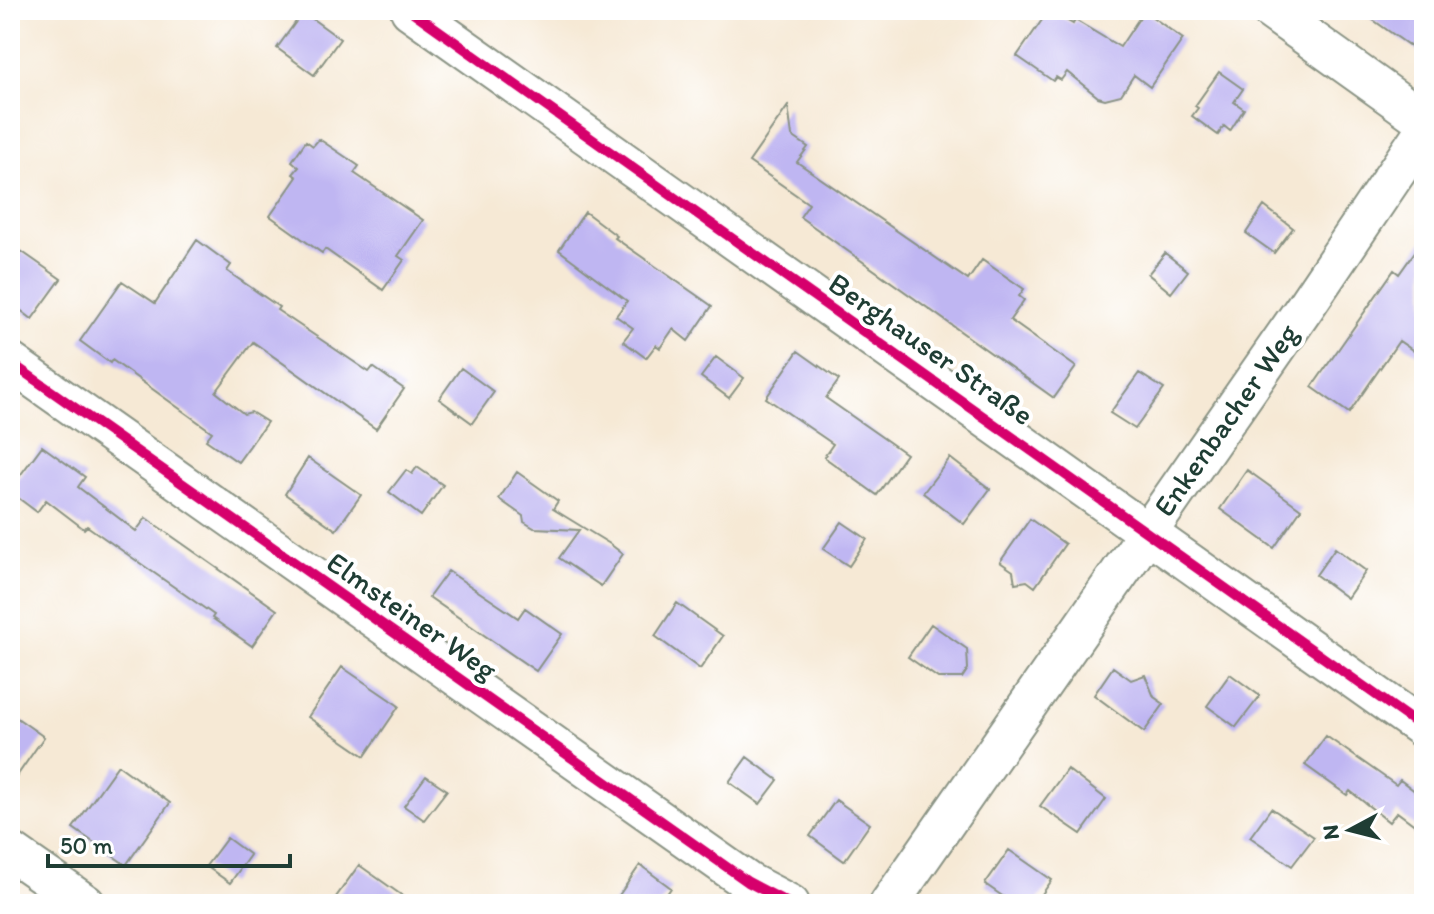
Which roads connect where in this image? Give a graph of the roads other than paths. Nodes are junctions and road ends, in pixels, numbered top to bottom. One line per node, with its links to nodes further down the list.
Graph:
1 (410, 10): 6 (street, Berghauser Straße)
2 (1270, 10): 3 (street)
3 (1424, 120)
4 (1424, 131): 6 (street, Enkenbacher Weg)
5 (10, 362): 10 (street, Elmsteiner Weg)
6 (1148, 532): 7 (street, Berghauser Straße); 11 (street, Enkenbacher Weg)
7 (1424, 729)
8 (10, 851): 9 (street)
9 (86, 904)
10 (790, 904)
11 (889, 904)

